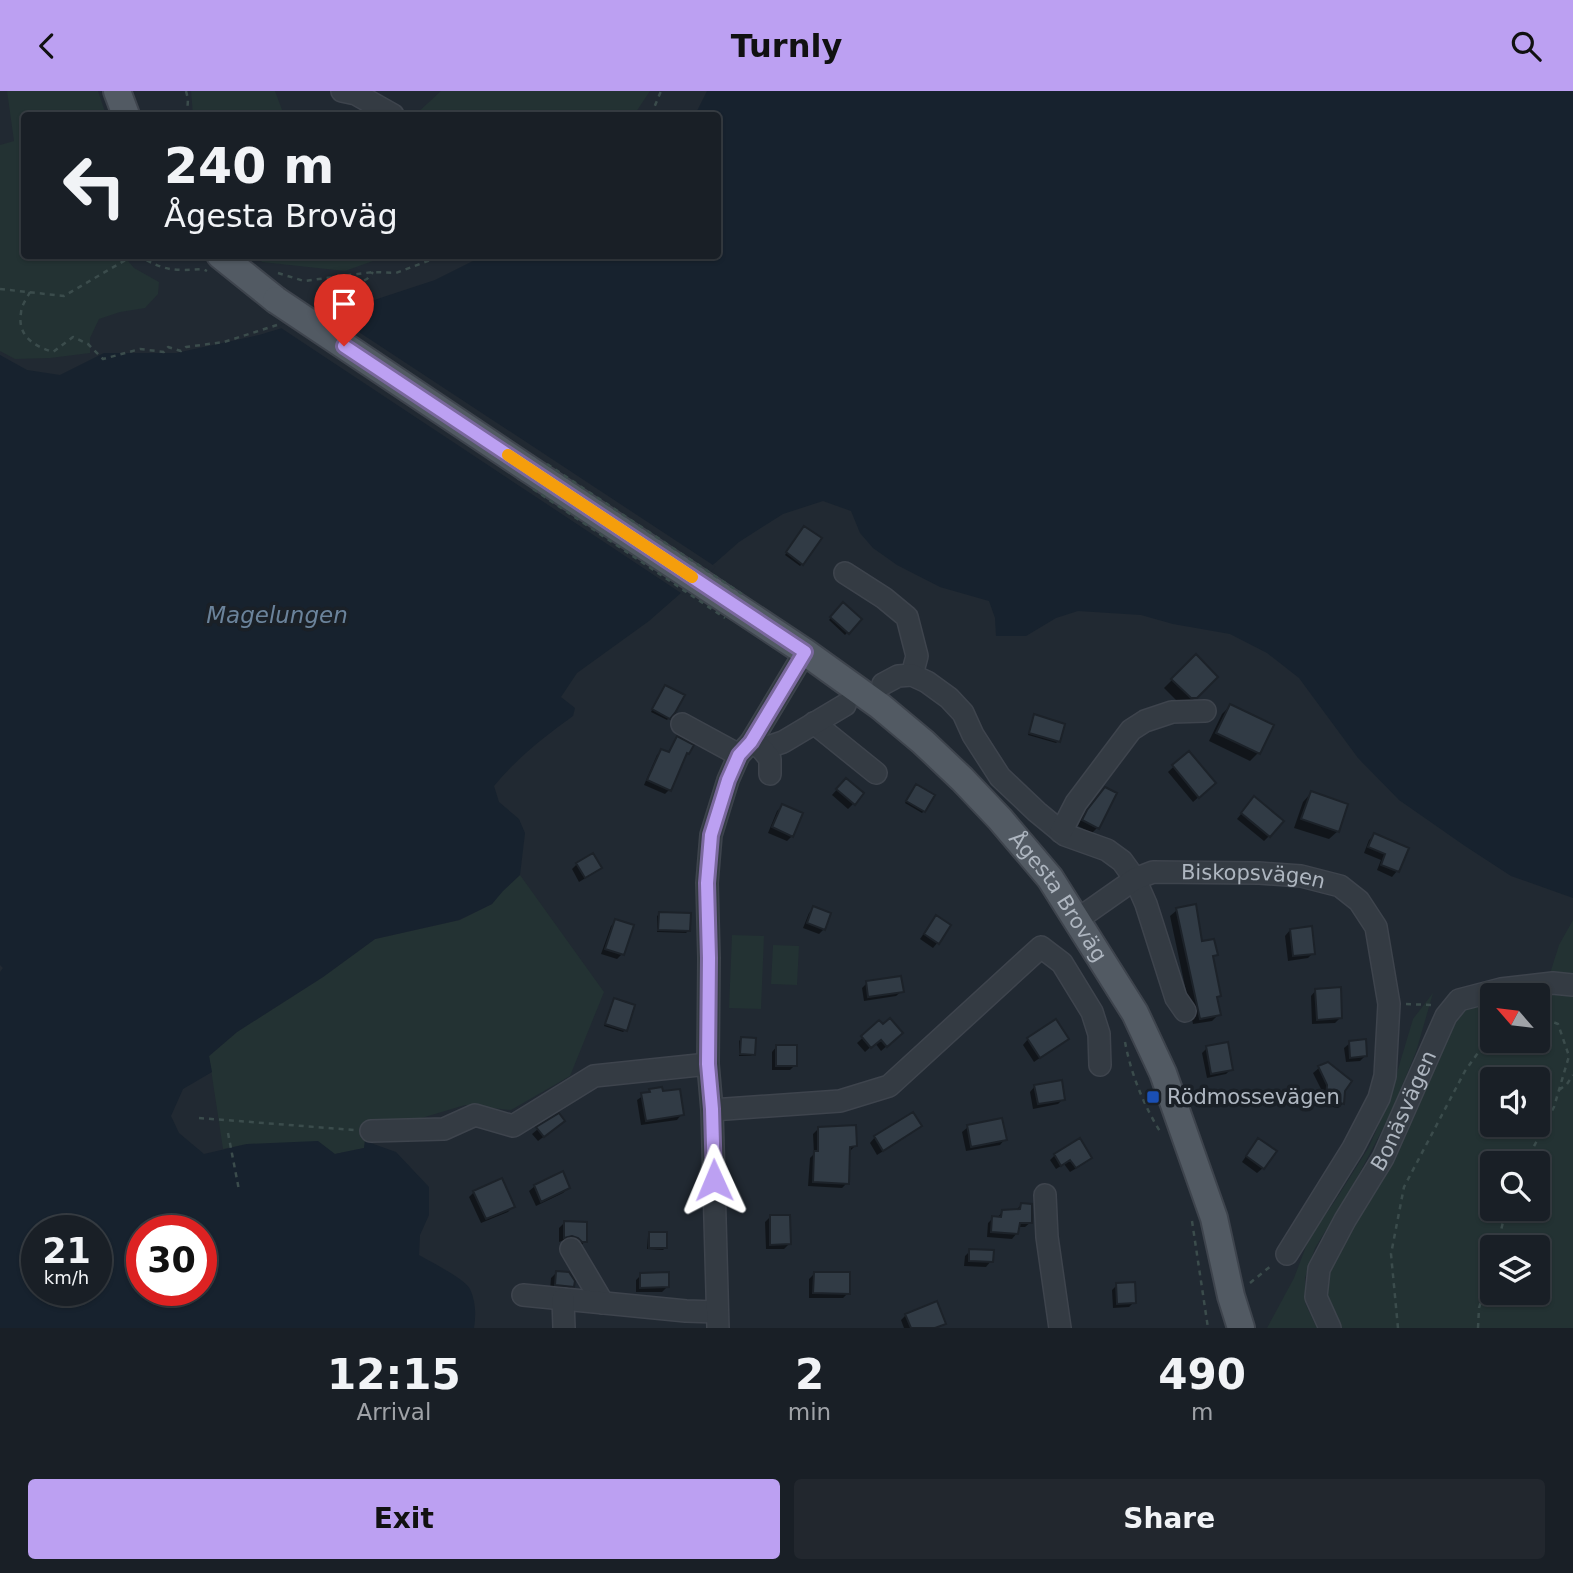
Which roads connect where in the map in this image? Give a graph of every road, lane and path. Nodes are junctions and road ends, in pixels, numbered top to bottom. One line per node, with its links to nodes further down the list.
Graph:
1 (186, 91): 4 (path)
2 (342, 91): 5 (street)
3 (661, 91): 6 (path)
4 (187, 112)
5 (381, 112)
6 (652, 112)
7 (129, 259): 14 (path)
8 (143, 259): 10 (path)
9 (433, 259): 12 (path)
10 (217, 265): 18 (main road, Ågesta Broväg, bridge)
11 (271, 271): 12 (path)
12 (373, 272): 15 (path)
13 (0, 289): 14 (path)
14 (30, 292): 16 (path)
15 (324, 307)
16 (270, 328)
17 (845, 573): 19 (street)
18 (805, 652): 25 (street); 30 (main road, Ågesta Broväg)
19 (912, 675): 20 (street); 28 (street)
20 (883, 684)
21 (845, 705): 23 (street)
22 (1205, 711): 28 (street)
23 (814, 723): 25 (street); 26 (street)
24 (682, 725): 25 (street)
25 (751, 749): 27 (street); 37 (street)
26 (876, 773)
27 (770, 774)
28 (1061, 832): 29 (street)
29 (1135, 879): 30 (street, Biskopsvägen); 32 (street, Biskopsvägen); 34 (street)
30 (1075, 917): 50 (main road, Ågesta Broväg)
31 (1573, 985): 33 (street)
32 (1389, 1004): 33 (path); 49 (street, Biskopsvägen)
33 (1455, 1006): 60 (street, Bonäsvägen)
34 (1185, 1011)
35 (1550, 1021): 40 (path)
36 (1480, 1049): 61 (path)
37 (708, 1064): 41 (street); 43 (street)
38 (1100, 1065): 41 (street)
39 (1573, 1075): 40 (path)
40 (1559, 1090): 45 (path)
41 (712, 1109): 55 (street)
42 (198, 1118): 43 (path)
43 (372, 1131)
44 (228, 1133): 46 (path)
45 (1531, 1151)
46 (239, 1190)
47 (1045, 1195): 57 (street)
48 (571, 1249): 54 (street)
49 (1287, 1254): 50 (path)
50 (1236, 1293): 58 (main road, Ågesta Broväg); 59 (main road, Ågesta Broväg)
51 (523, 1295): 52 (street)
52 (563, 1299): 54 (street); 56 (street)
53 (1480, 1305): 62 (path)
54 (614, 1309): 55 (street)
55 (718, 1320)
56 (564, 1328)
57 (1060, 1328)
58 (1225, 1328)
59 (1241, 1328)
60 (1330, 1328)
61 (1398, 1328)
62 (1478, 1328)

